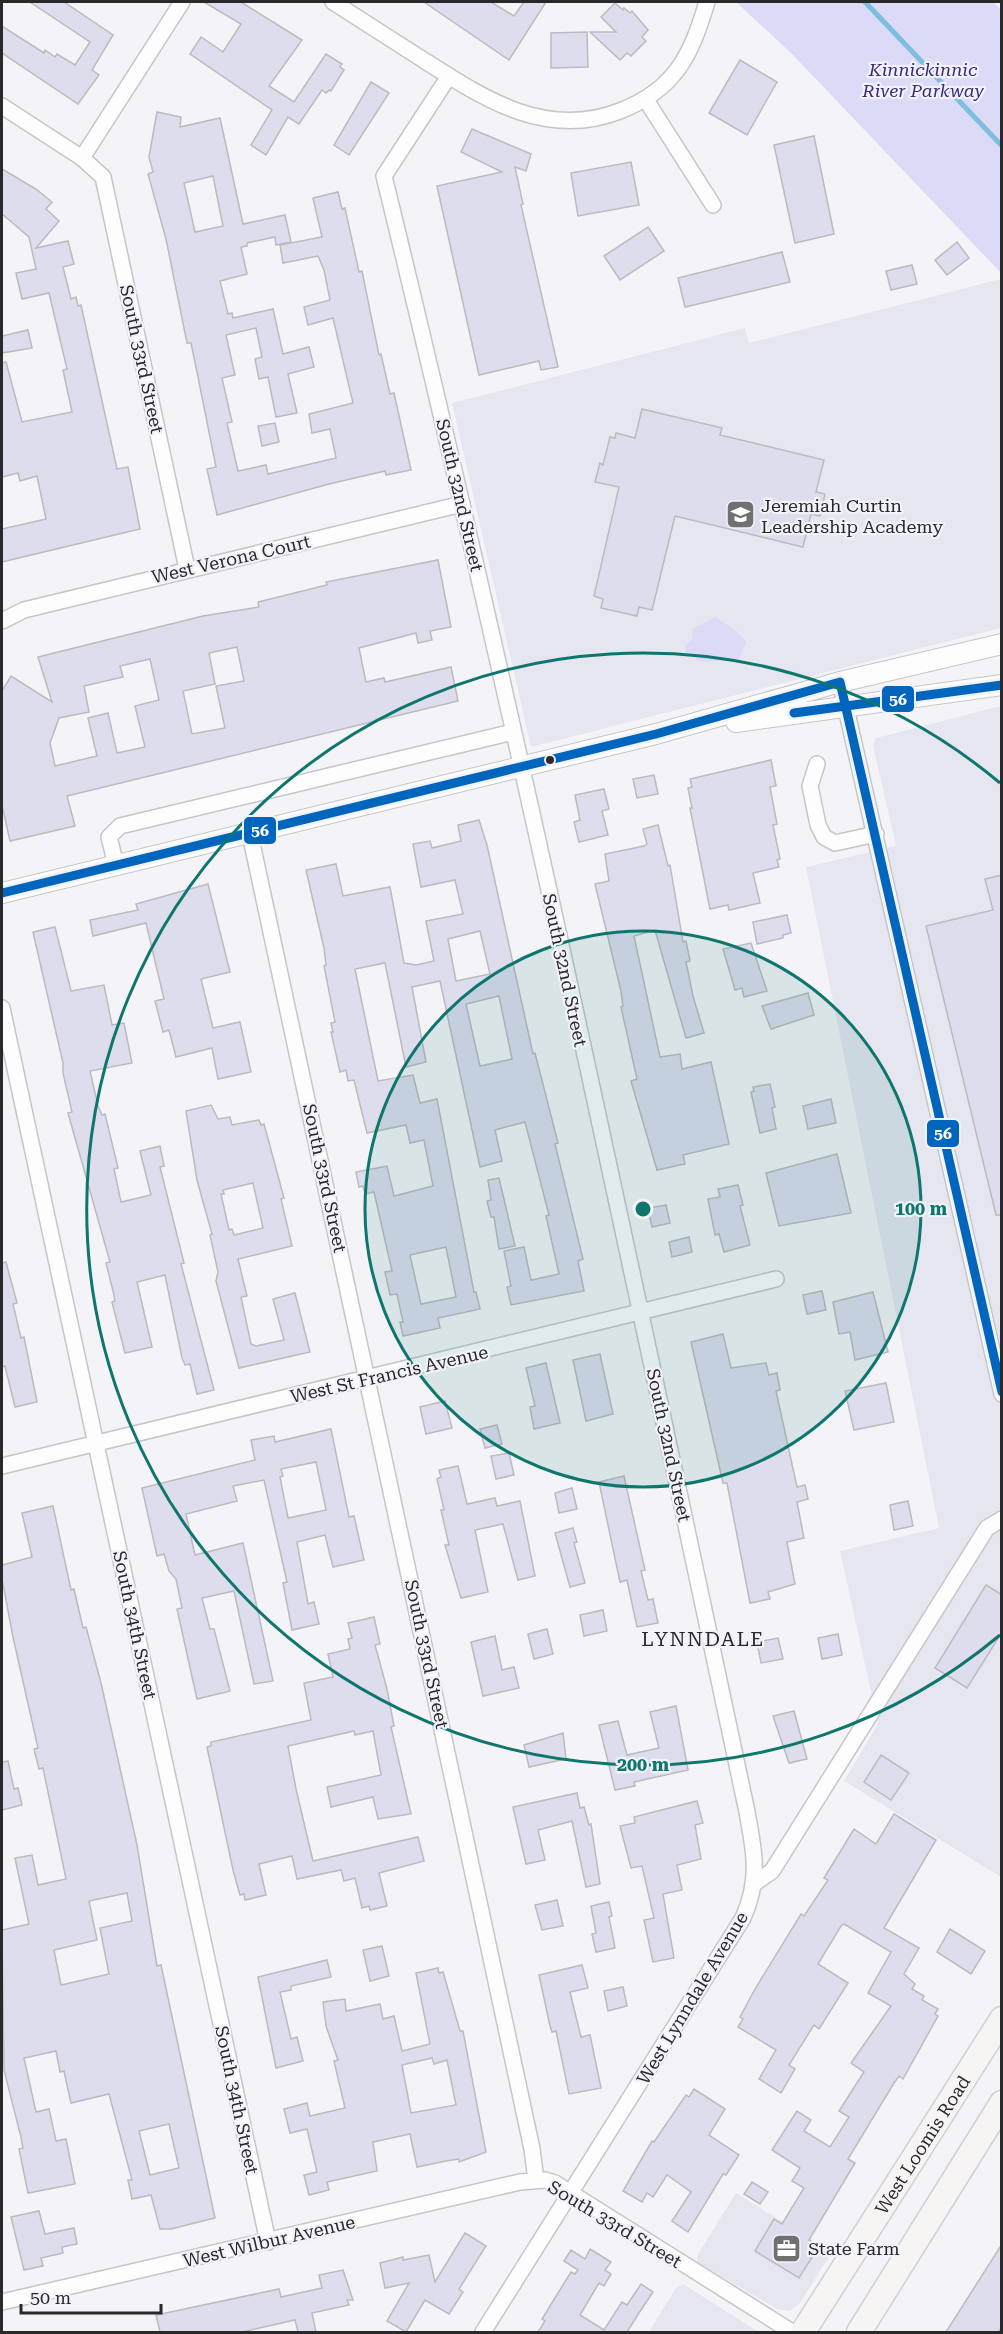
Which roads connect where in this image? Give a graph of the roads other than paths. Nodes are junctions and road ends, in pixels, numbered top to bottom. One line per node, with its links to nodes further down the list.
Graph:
1 (182, 2): 7 (street)
2 (333, 2): 4 (street)
3 (706, 2): 5 (street)
4 (449, 76): 5 (street); 9 (street, South 32nd Street)
5 (646, 100): 8 (street)
6 (2, 106): 7 (street, South 33rd Street)
7 (82, 158): 10 (street, South 33rd Street)
8 (714, 205)
9 (462, 504): 10 (street, West Verona Court); 16 (street, South 32nd Street)
10 (187, 569): 11 (street, West Verona Court)
11 (2, 621)
12 (1002, 644): 13 (street)
13 (840, 682): 15 (street); 17 (street)
14 (1002, 685): 15 (street)
15 (847, 705): 17 (street); 21 (street)
16 (513, 732): 19 (street, South 32nd Street); 22 (street)
17 (656, 734): 19 (street)
18 (818, 764): 21 (street)
19 (520, 767): 20 (street); 26 (street, South 32nd Street)
20 (250, 834): 22 (street); 27 (street, South 33rd Street)
21 (876, 834): 28 (street)
22 (116, 865): 23 (street)
23 (2, 892)
24 (2, 1008): 29 (street, South 34th Street)
25 (776, 1279): 26 (street, West St Francis Avenue)
26 (641, 1313): 27 (street, West St Francis Avenue); 32 (street, South 32nd Street)
27 (368, 1379): 29 (street, West St Francis Avenue); 35 (street, South 33rd Street)
28 (1002, 1394)
29 (96, 1443): 30 (street, West St Francis Avenue); 37 (street, South 34th Street)
30 (2, 1466)
31 (1002, 1519): 32 (street, West Lynndale Avenue)
32 (755, 1883): 36 (street, West Lynndale Avenue)
33 (1002, 2019): 41 (main road, West Loomis Road)
34 (1002, 2103): 42 (main road)
35 (536, 2180): 36 (street, South 33rd Street); 37 (street, West Wilbur Avenue)
36 (571, 2194): 39 (street, West Lynndale Avenue); 40 (street, South 33rd Street)
37 (268, 2242): 38 (street, West Wilbur Avenue)
38 (2, 2302)
39 (483, 2332)
40 (792, 2332)
41 (804, 2332)
42 (859, 2332)

